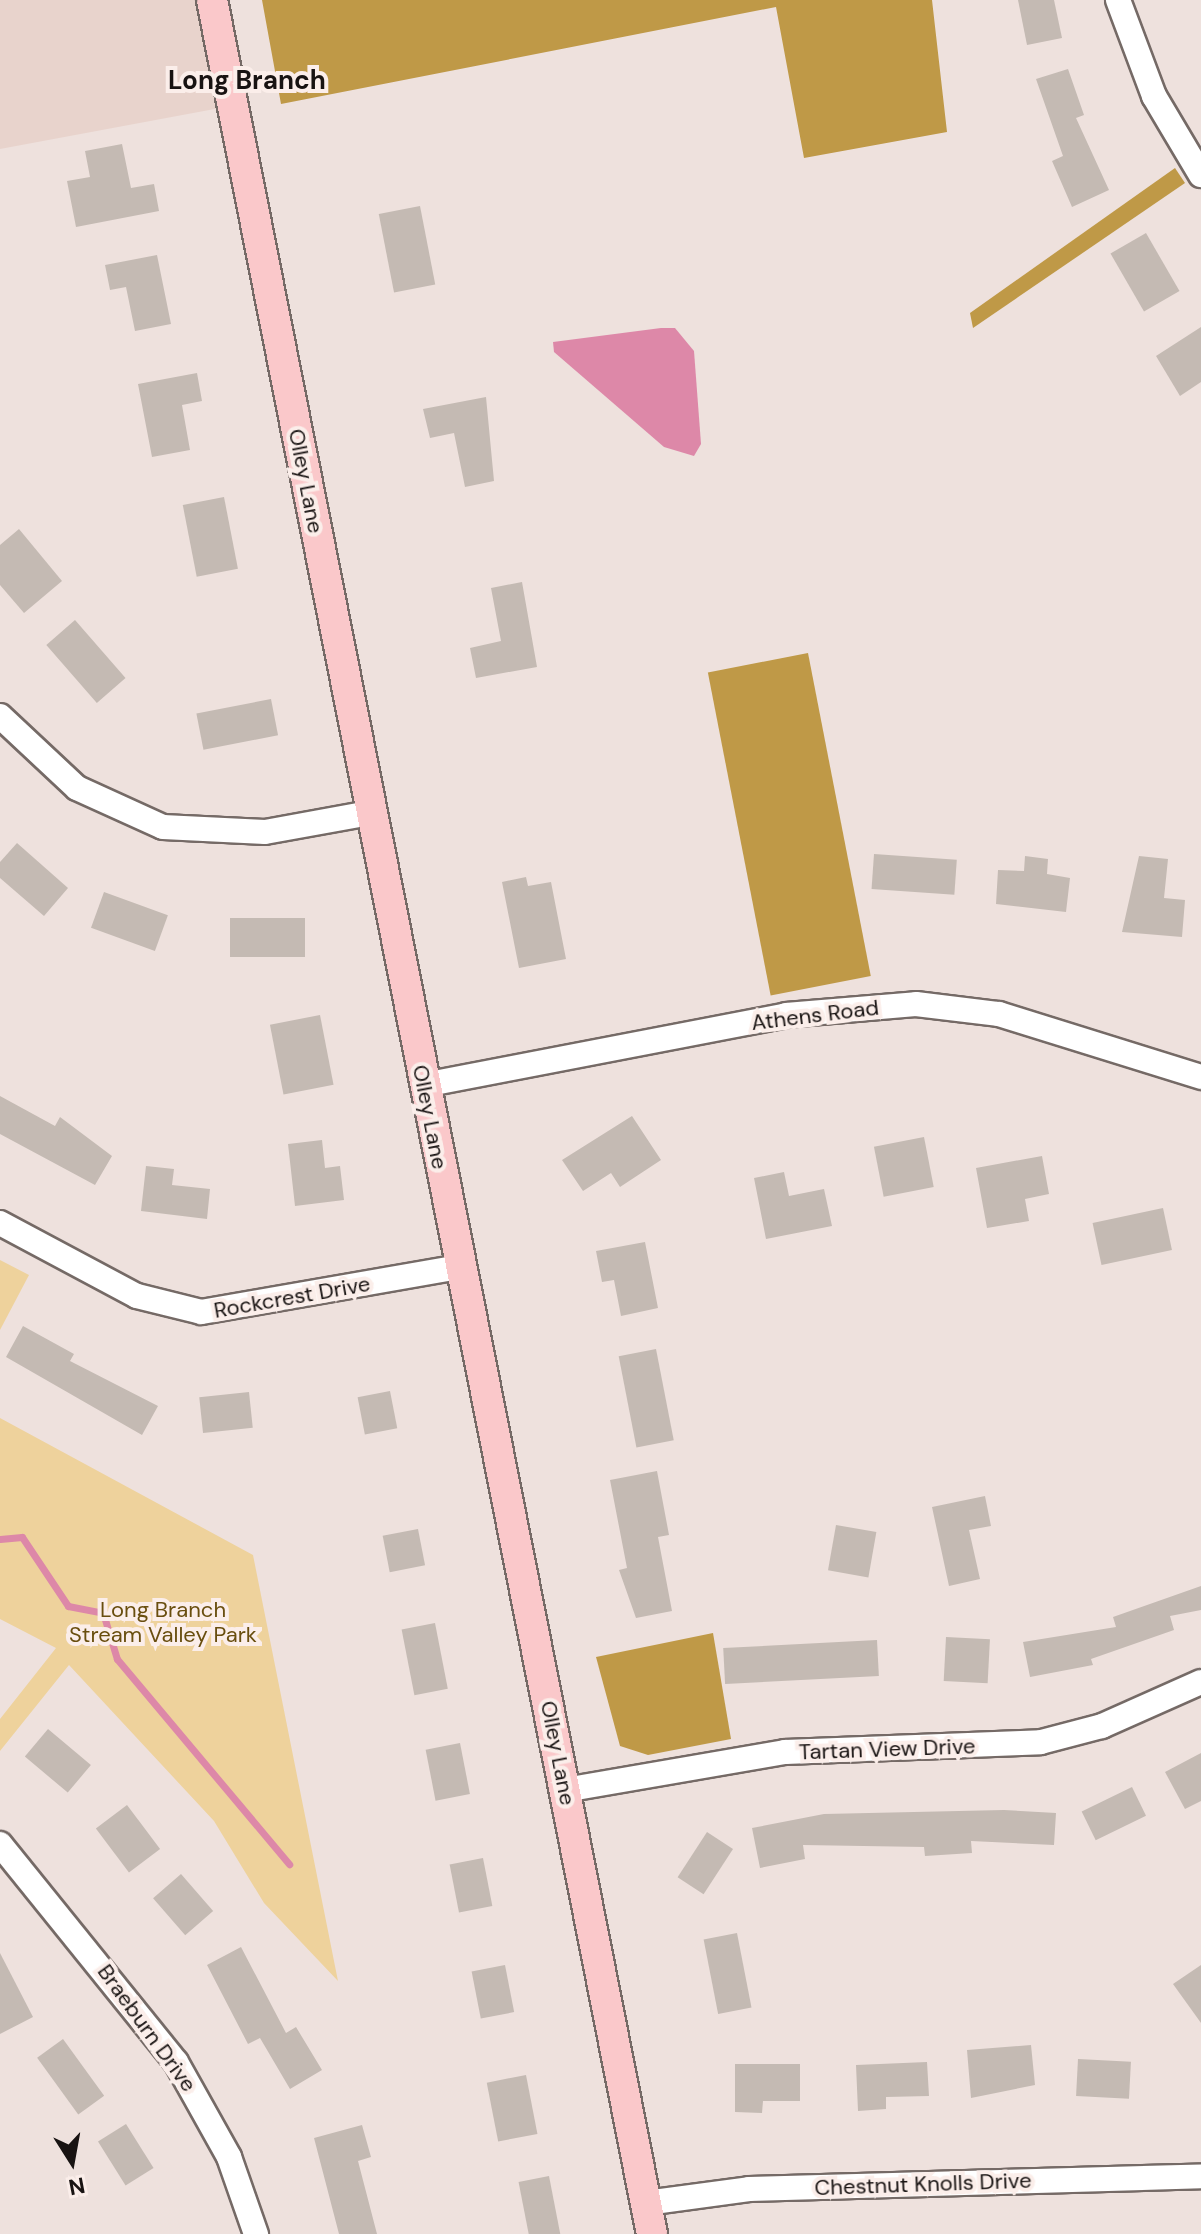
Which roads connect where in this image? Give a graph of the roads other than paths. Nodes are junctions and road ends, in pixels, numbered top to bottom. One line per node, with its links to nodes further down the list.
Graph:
1 (212, 0): 5 (main road, Olley Lane)
2 (1118, 0): 3 (street)
3 (1201, 175)
4 (0, 716): 5 (street)
5 (370, 813): 7 (main road, Olley Lane)
6 (1201, 1077): 7 (street, Athens Road)
7 (424, 1085): 9 (main road, Olley Lane)
8 (0, 1223): 9 (street, Rockcrest Drive)
9 (460, 1267): 11 (main road, Olley Lane)
10 (1201, 1682): 11 (street, Tartan View Drive)
11 (565, 1790): 14 (main road, Olley Lane)
12 (0, 1844): 15 (street, Braeburn Drive)
13 (1201, 2176): 14 (street, Chestnut Knolls Drive)
14 (646, 2203): 16 (main road, Olley Lane)
15 (256, 2234)
16 (652, 2234)

